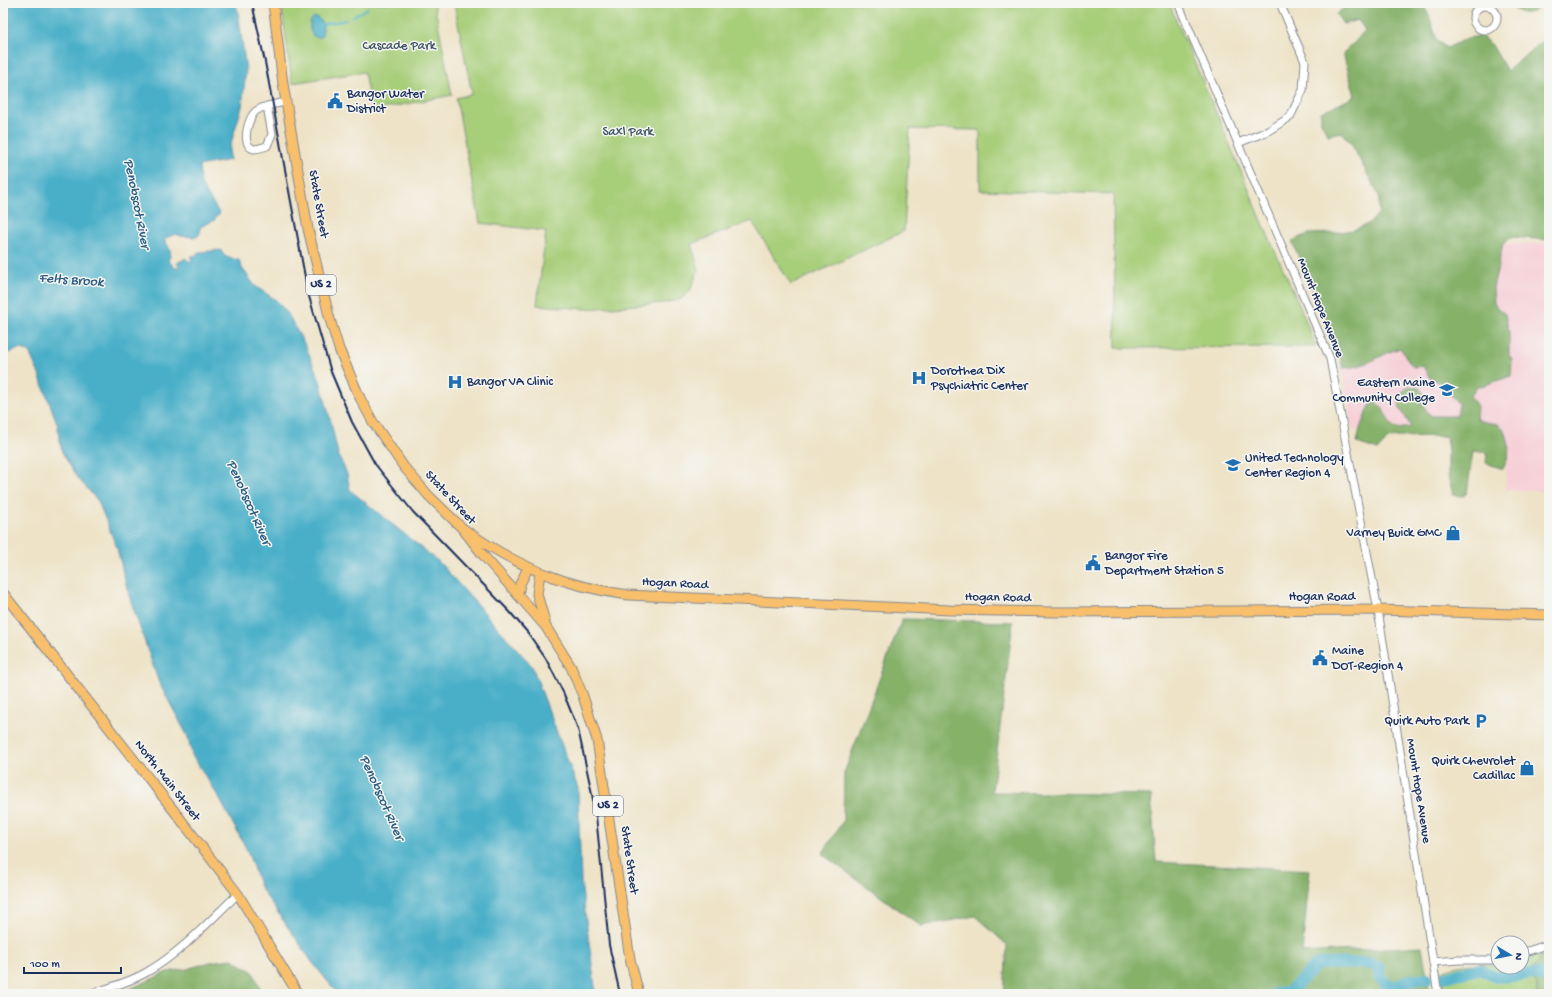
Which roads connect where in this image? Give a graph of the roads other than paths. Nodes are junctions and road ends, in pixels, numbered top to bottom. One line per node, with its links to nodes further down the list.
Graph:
1 (272, 3): 4 (main road, State Street / US 2)
2 (1178, 3): 6 (street, Mount Hope Avenue)
3 (1280, 3): 6 (street)
4 (286, 102): 5 (street); 7 (main road, State Street / US 2)
5 (267, 106): 5 (street)
6 (1238, 143): 12 (street, Mount Hope Avenue)
7 (462, 528): 8 (main road, Hogan Road); 10 (main road, State Street / US 2)
8 (528, 568): 9 (main road, Hogan Road); 10 (main road)
9 (540, 573): 12 (main road, Hogan Road); 14 (main road)
10 (518, 595): 14 (main road, State Street / US 2)
11 (4, 596): 15 (main road, North Main Street)
12 (1378, 610): 13 (main road, Hogan Road); 19 (street, Mount Hope Avenue)
13 (1549, 615)
14 (546, 627): 22 (main road, State Street / US 2)
15 (238, 894): 20 (street); 21 (main road, North Main Street)
16 (1549, 944): 17 (street)
17 (1530, 950)
18 (1490, 960): 19 (street)
19 (1432, 962): 23 (street, Mount Hope Avenue)
20 (90, 994)
21 (298, 994)
22 (639, 994)
23 (1438, 994)

